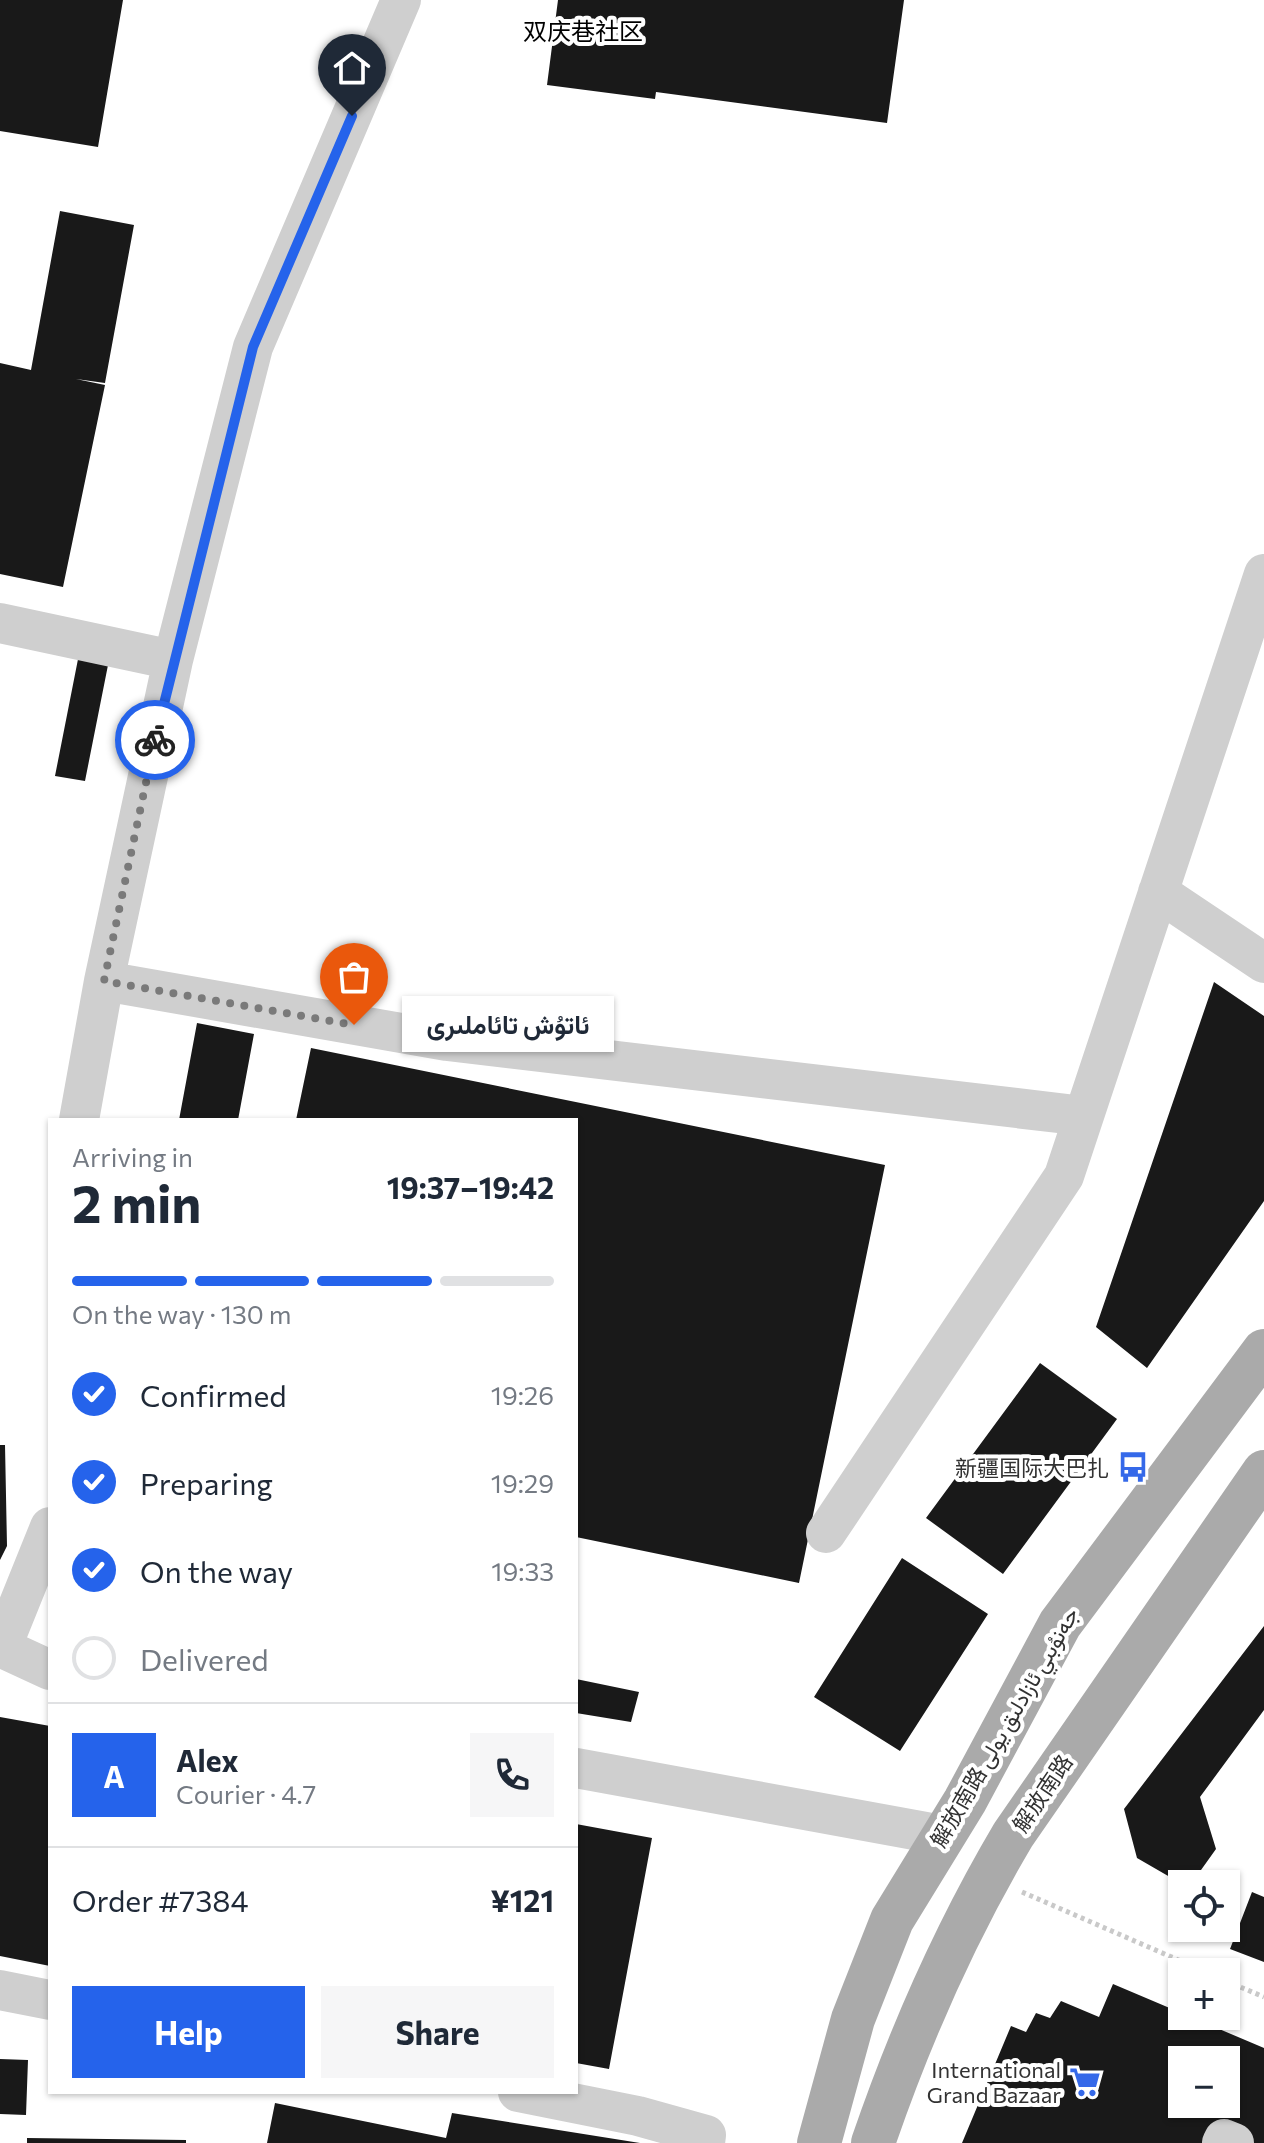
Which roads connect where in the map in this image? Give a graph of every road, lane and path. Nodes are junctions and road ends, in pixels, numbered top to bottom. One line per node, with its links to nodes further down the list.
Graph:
1 (401, 0): 4 (street)
2 (1264, 574): 5 (street)
3 (0, 623): 4 (street)
4 (173, 660): 7 (street)
5 (1158, 892): 6 (street); 8 (street)
6 (1264, 963)
7 (104, 981): 8 (street); 9 (street)
8 (1084, 1116): 13 (street)
9 (79, 1118)
10 (1264, 1351): 17 (main road, 解放南路 جەنۇبىي ئازادلىق يولى)
11 (1264, 1472): 18 (main road, 解放南路)
12 (48, 1532): 14 (street)
13 (826, 1533)
14 (1, 1646): 15 (street)
15 (48, 1669)
16 (578, 1768): 17 (street)
17 (942, 1835): 26 (main road, 解放南路 جەنۇبىي ئازادلىق يولى)
18 (988, 1877): 19 (path); 27 (main road, 解放南路)
19 (1174, 1958)
20 (1240, 1987): 22 (path)
21 (0, 1990): 23 (street)
22 (1264, 1997)
23 (48, 2000)
24 (528, 2094): 25 (street)
25 (705, 2143)
26 (819, 2143)
27 (873, 2143)
28 (1222, 2143): 29 (street)
29 (1234, 2143)

